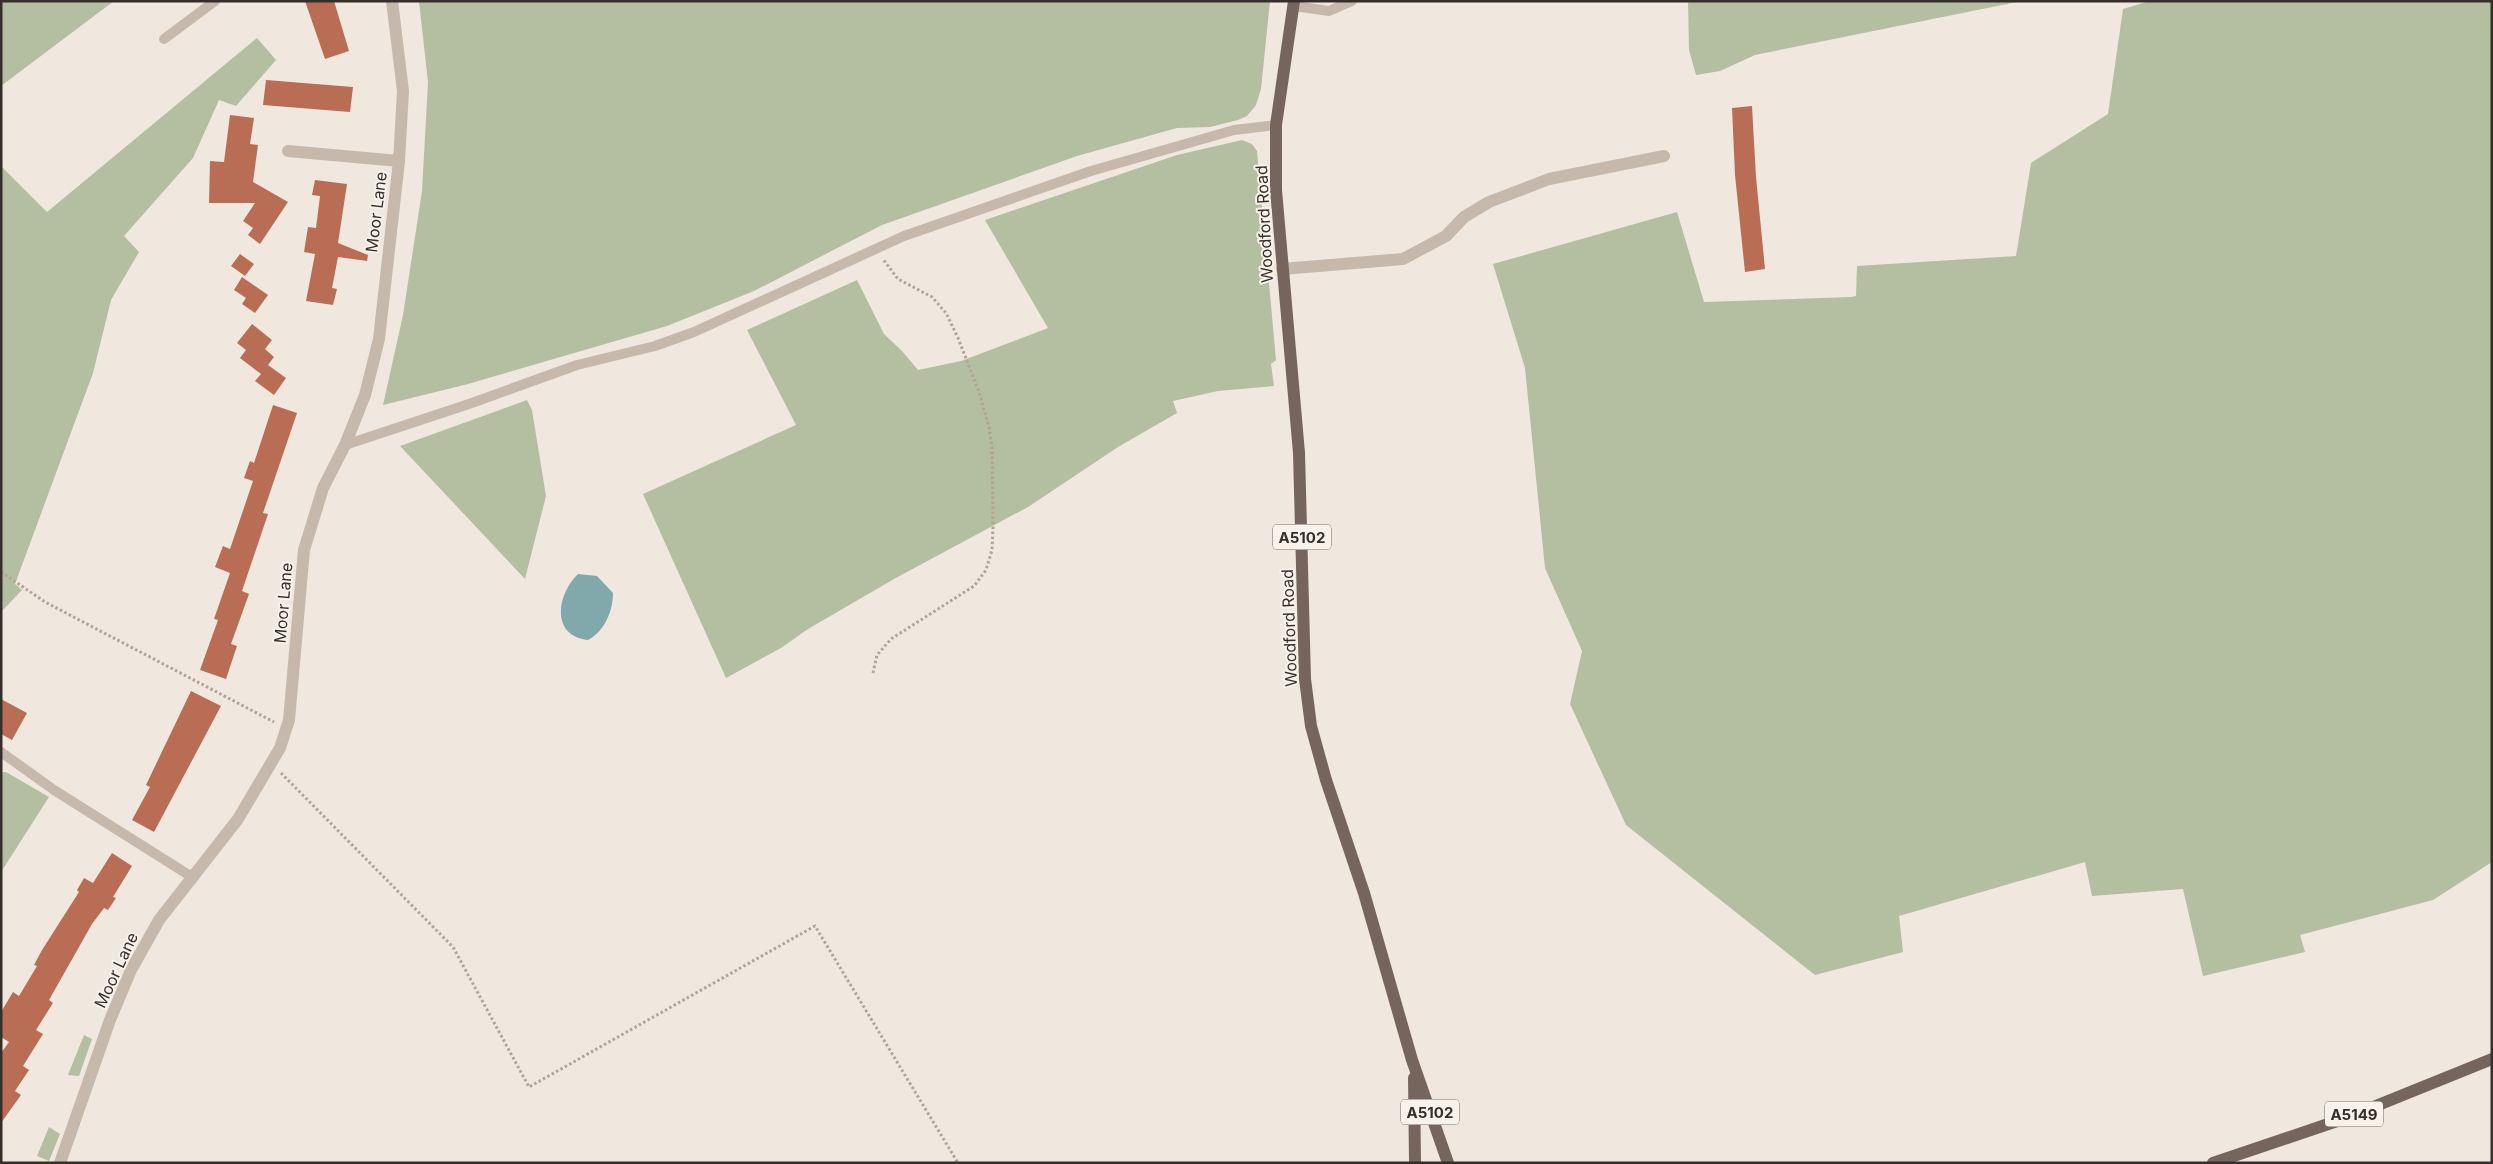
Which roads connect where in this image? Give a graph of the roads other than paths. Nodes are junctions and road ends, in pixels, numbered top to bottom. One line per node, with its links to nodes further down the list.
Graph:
1 (215, 1): 5 (lane)
2 (392, 1): 9 (street, Moor Lane)
3 (1352, 1): 4 (lane)
4 (1294, 4): 6 (main road, Woodford Road / A5102)
5 (164, 39)
6 (1276, 124): 10 (main road, Woodford Road / A5102); 11 (lane)
7 (288, 151): 9 (street)
8 (1664, 156): 10 (street)
9 (399, 161): 11 (street, Moor Lane)
10 (1282, 269): 15 (main road, Woodford Road / A5102)
11 (345, 444): 13 (street, Moor Lane)
12 (1, 752): 13 (lane)
13 (192, 876): 16 (street, Moor Lane)
14 (2492, 1059): 19 (main road, A5149)
15 (1412, 1060): 17 (main road, Woodford Road / A5102); 18 (main road, Woodford Road / A5102)
16 (60, 1163)
17 (1415, 1163)
18 (1448, 1163)
19 (2213, 1163)

